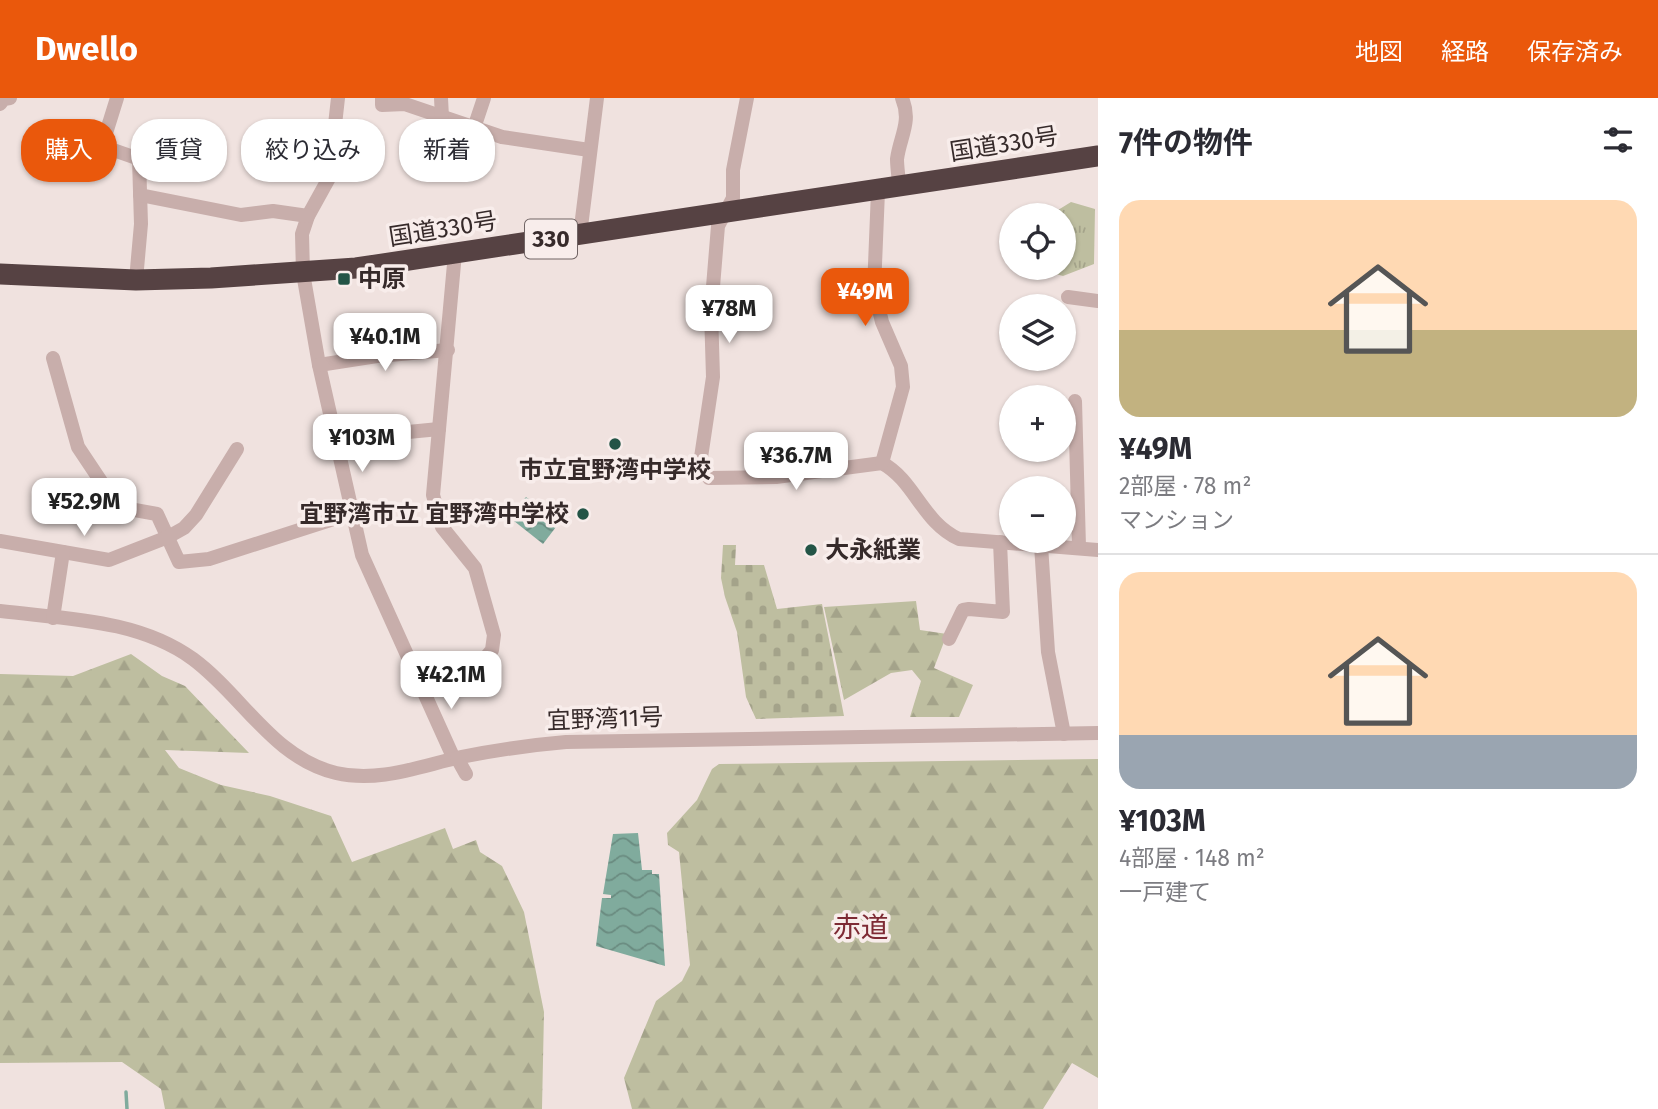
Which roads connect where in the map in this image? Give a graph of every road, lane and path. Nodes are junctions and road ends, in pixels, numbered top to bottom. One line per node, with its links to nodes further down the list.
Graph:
1 (10, 98): 10 (street)
2 (117, 98): 18 (street)
3 (338, 98): 20 (street)
4 (382, 98): 11 (street)
5 (441, 98): 11 (street)
6 (484, 98): 13 (street)
7 (597, 98): 15 (street)
8 (747, 98): 19 (street)
9 (902, 98): 17 (street)
10 (0, 104)
11 (442, 117): 12 (street)
12 (448, 119)
13 (477, 119)
14 (495, 135): 15 (street)
15 (589, 150): 21 (street)
16 (1098, 156): 17 (highway, 国道330号 / 330)
17 (889, 189): 19 (highway, 国道330号 / 330); 35 (street)
18 (140, 195): 20 (street); 25 (street)
19 (724, 213): 21 (highway, 国道330号 / 330); 35 (street)
20 (308, 216): 23 (street)
21 (580, 235): 22 (highway, 国道330号 / 330)
22 (455, 253): 23 (highway, 国道330号 / 330); 28 (street)
23 (303, 273): 25 (highway, 国道330号 / 330); 30 (street)
24 (0, 274): 25 (highway, 国道330号 / 330)
25 (136, 280)
26 (1076, 299): 27 (street)
27 (1098, 301)
28 (448, 350): 30 (street); 31 (street)
29 (53, 358): 37 (street)
30 (319, 365): 33 (street)
31 (439, 429): 33 (street); 49 (street)
32 (1076, 438): 41 (street)
33 (336, 439): 36 (street)
34 (237, 449): 37 (street)
35 (882, 463): 39 (street)
36 (352, 513): 37 (street); 49 (street)
37 (168, 537): 43 (street)
38 (0, 541): 43 (street)
39 (999, 542)
40 (1076, 547): 41 (street)
41 (1079, 547): 42 (street)
42 (1098, 550)
43 (63, 552): 47 (street)
44 (1000, 553): 48 (street)
45 (1042, 553): 51 (street)
46 (0, 611): 47 (street, 宜野湾11号)
47 (53, 618): 52 (street, 宜野湾11号)
48 (949, 639)
49 (417, 678): 52 (street)
50 (1098, 733): 51 (street, 宜野湾11号)
51 (1064, 734): 52 (street, 宜野湾11号)
52 (455, 759): 53 (street)
53 (466, 774)

